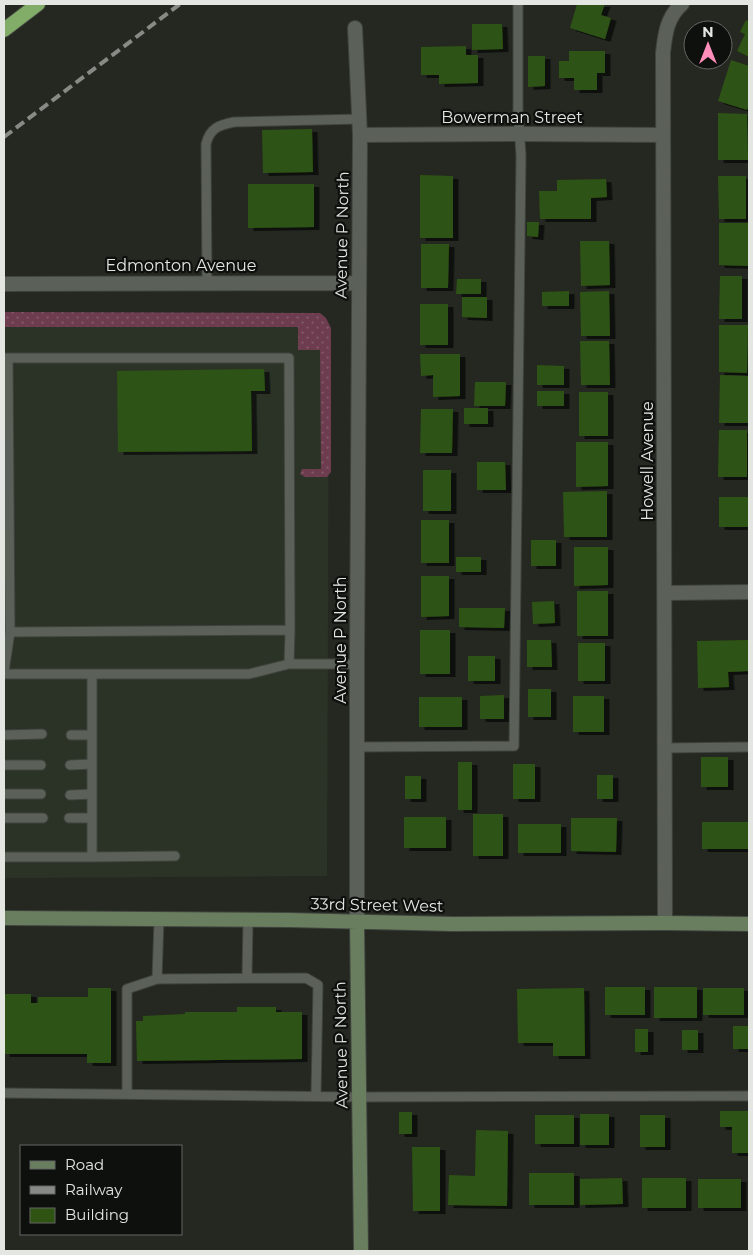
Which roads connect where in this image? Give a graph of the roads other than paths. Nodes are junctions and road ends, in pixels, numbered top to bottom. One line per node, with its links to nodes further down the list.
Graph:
1 (38, 4): 5 (highway)
2 (518, 4): 7 (lane)
3 (682, 4): 9 (street, Howell Avenue)
4 (355, 28): 6 (street, Avenue P North)
5 (4, 30)
6 (360, 119): 8 (street, Avenue P North); 10 (lane)
7 (519, 134): 8 (street, Bowerman Street); 9 (street, Bowerman Street); 26 (lane)
8 (360, 135): 11 (street, Avenue P North)
9 (663, 135): 15 (street, Howell Avenue)
10 (207, 282): 11 (street, Edmonton Avenue); 12 (street, Edmonton Avenue)
11 (359, 283): 19 (street, Avenue P North)
12 (4, 284)
13 (6, 358): 16 (lane); 17 (lane)
14 (749, 592): 15 (street)
15 (665, 593): 28 (street, Howell Avenue)
16 (290, 630): 17 (lane); 18 (lane)
17 (10, 632): 20 (lane)
18 (289, 664): 19 (lane); 21 (lane)
19 (357, 664): 26 (street, Avenue P North)
20 (4, 673): 21 (lane)
21 (92, 674): 24 (lane)
22 (42, 734): 25 (lane)
23 (71, 735): 24 (lane)
24 (92, 735): 29 (lane)
25 (4, 736)
26 (357, 747): 47 (street, Avenue P North)
27 (749, 747): 28 (lane)
28 (664, 748): 48 (street, Howell Avenue)
29 (92, 764): 31 (lane); 35 (lane)
30 (41, 765): 32 (lane)
31 (70, 765)
32 (4, 766)
33 (4, 794): 34 (lane)
34 (41, 794)
35 (92, 794): 36 (lane); 40 (lane)
36 (70, 795)
37 (4, 818): 38 (lane)
38 (43, 818)
39 (69, 818): 40 (lane)
40 (92, 818): 43 (lane)
41 (175, 856): 43 (lane)
42 (4, 857): 43 (lane)
43 (92, 857)
44 (4, 918): 45 (main road, 33rd Street West)
45 (159, 920): 46 (main road, 33rd Street West); 51 (lane)
46 (248, 920): 47 (main road, 33rd Street West); 50 (lane)
47 (357, 922): 48 (main road, 33rd Street West); 56 (main road, Avenue P North)
48 (665, 923): 49 (main road, 33rd Street West)
49 (749, 924)
50 (247, 978): 51 (lane); 54 (lane)
51 (157, 979): 53 (lane)
52 (4, 1093): 53 (lane)
53 (127, 1094): 54 (lane)
54 (316, 1096): 56 (lane)
55 (749, 1096): 56 (lane)
56 (360, 1097): 57 (main road, Avenue P North)
57 (361, 1251)

